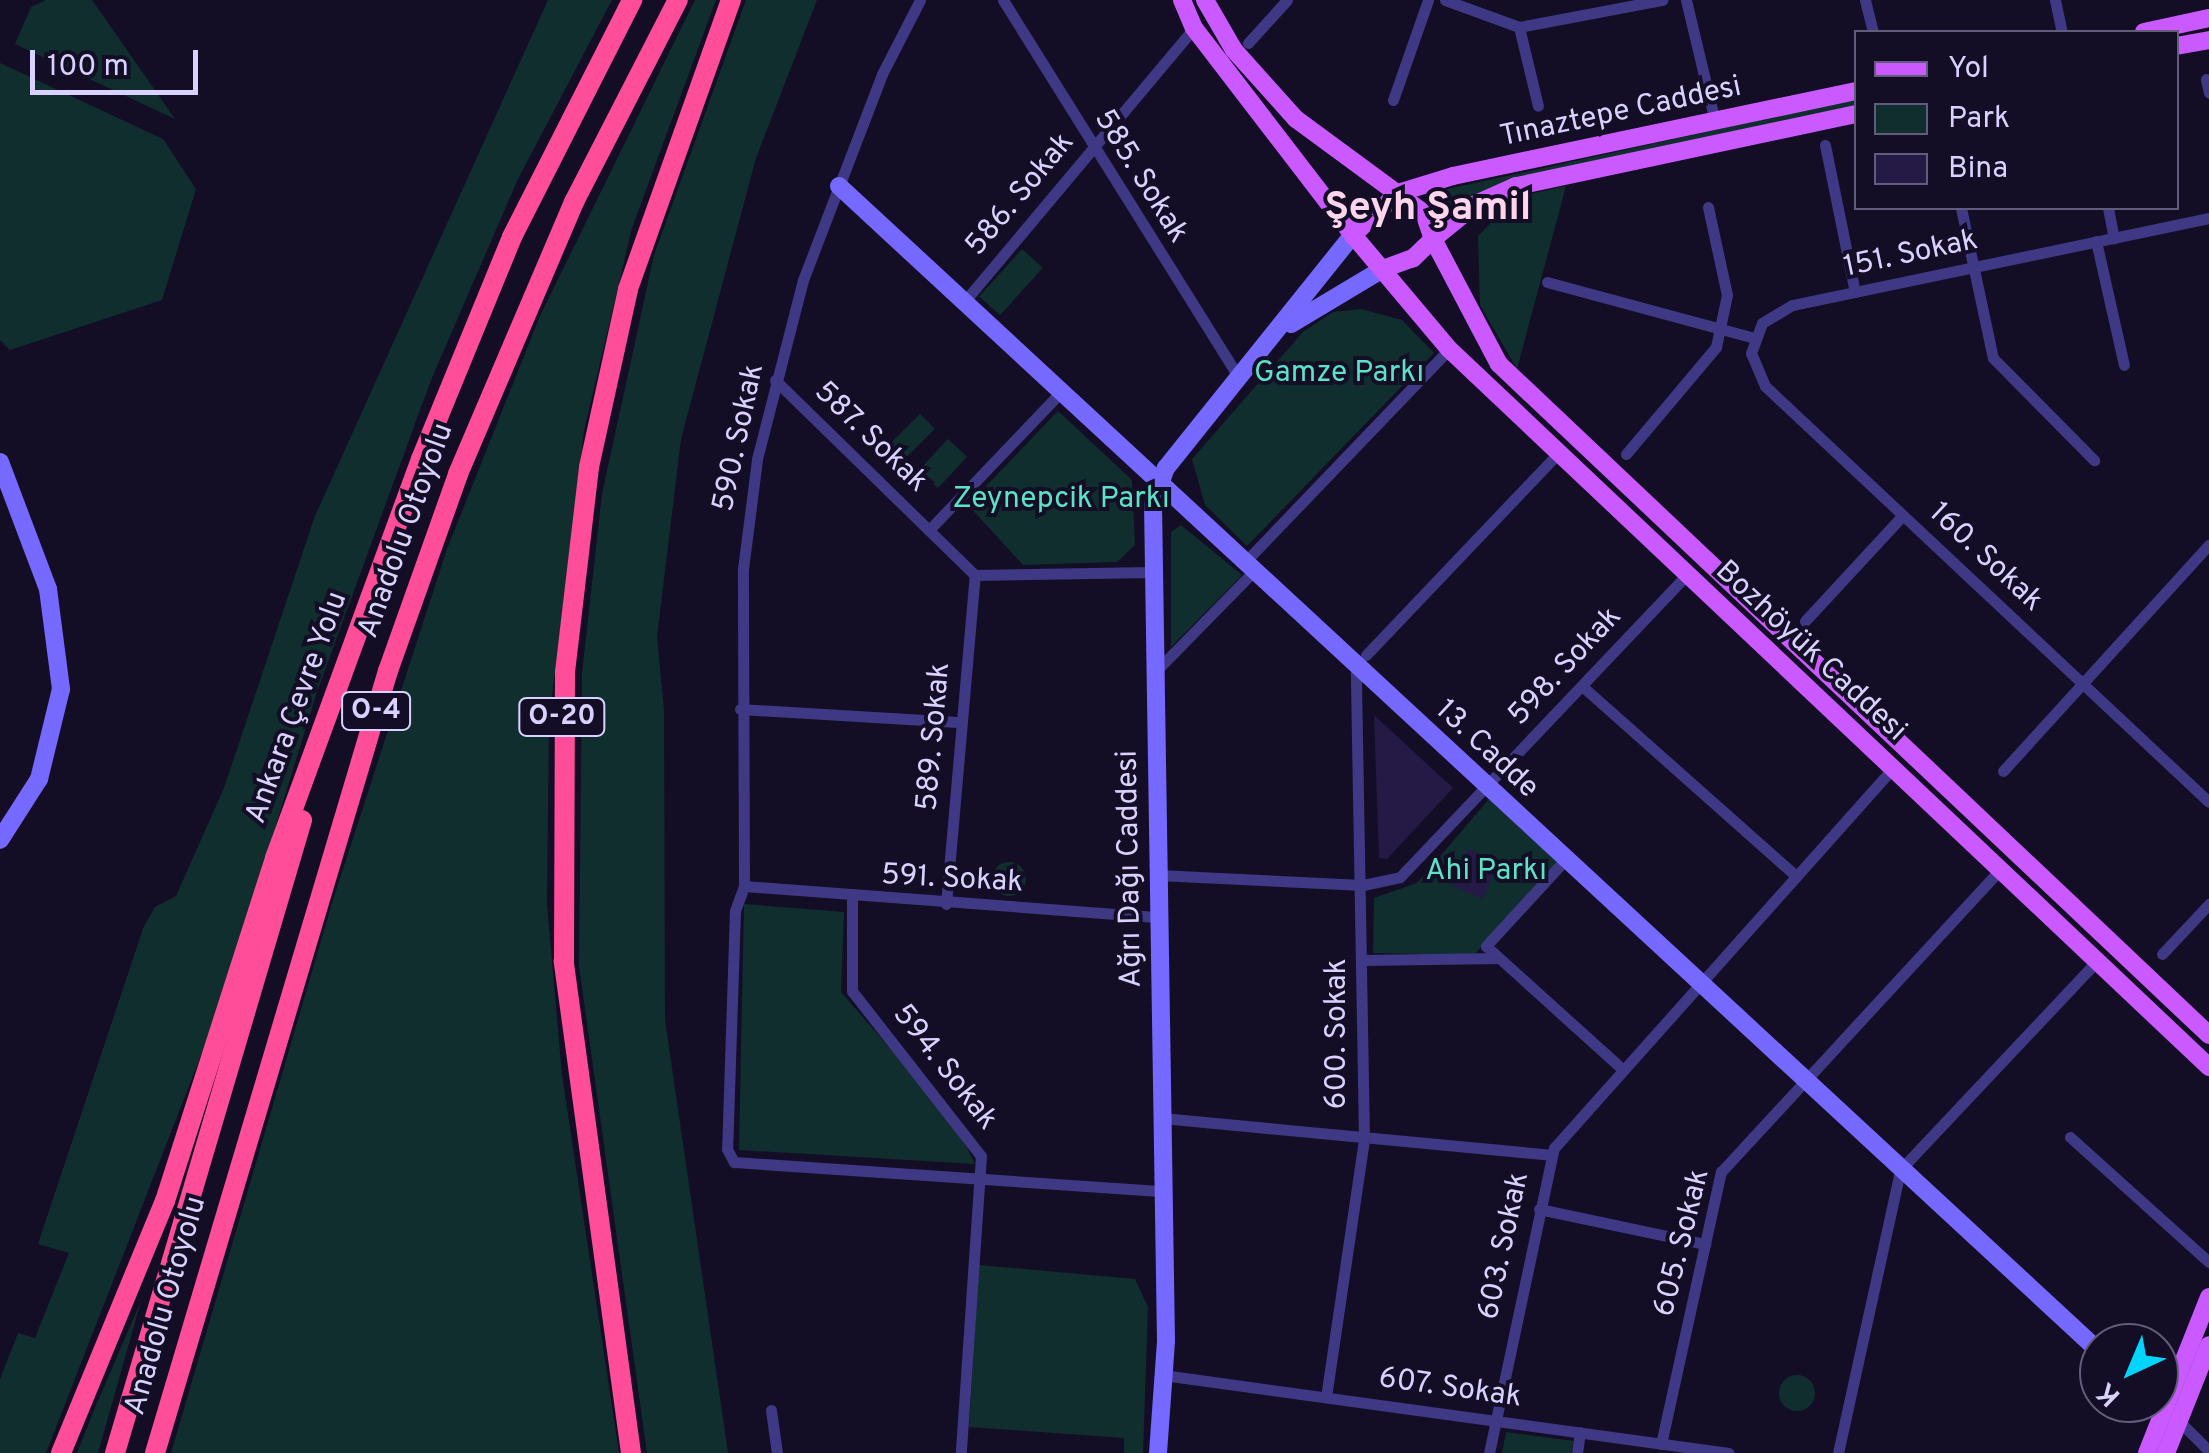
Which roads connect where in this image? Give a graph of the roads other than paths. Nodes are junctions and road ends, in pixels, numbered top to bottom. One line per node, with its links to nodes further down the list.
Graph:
1 (632, 0): 77 (highway, Ankara Çevre Yolu)
2 (678, 0): 129 (highway, Anadolu Otoyolu / O-4)
3 (731, 0): 130 (highway, O-20)
4 (920, 0): 33 (street, 590. Sokak)
5 (1002, 0): 32 (street, 585. Sokak)
6 (1182, 0): 17 (main road)
7 (1204, 0): 34 (main road)
8 (1287, 0): 22 (street)
9 (1428, 0): 27 (street)
10 (1444, 0): 16 (street)
11 (1662, 0): 16 (street)
12 (1686, 0): 30 (street)
13 (1865, 0): 18 (street)
14 (2055, 0): 19 (street)
15 (2209, 18): 20 (main road)
16 (1519, 27): 28 (street)
17 (1194, 28): 32 (street, 586. Sokak); 39 (main road)
18 (1872, 30)
19 (2062, 30)
20 (2153, 30)
21 (2209, 40): 23 (main road)
22 (1248, 43)
23 (2179, 45)
24 (2206, 79): 26 (street)
25 (1854, 91): 30 (main road, Tınaztepe Caddesi)
26 (2209, 93)
27 (1393, 100)
28 (1538, 106)
29 (1854, 114): 41 (main road, Tınaztepe Caddesi)
30 (1715, 122): 34 (main road, Tınaztepe Caddesi)
31 (1825, 146): 46 (street)
32 (1092, 150): 47 (street, 586. Sokak); 53 (street, 585. Sokak)
33 (839, 186): 47 (street, 13. Cadde); 54 (street, 590. Sokak)
34 (1398, 193): 39 (main road); 41 (main road, Bozhöyük Caddesi)
35 (1708, 207): 48 (street)
36 (1960, 210): 43 (street)
37 (2108, 210): 40 (street)
38 (2209, 218): 40 (street, 151. Sokak)
39 (1354, 235): 44 (main road, Bozhöyük Caddesi); 49 (street)
40 (2114, 238): 42 (street, 151. Sokak)
41 (1433, 239): 44 (main road, Tınaztepe Caddesi); 98 (main road, Bozhöyük Caddesi)
42 (2096, 242): 43 (street, 151. Sokak); 52 (street)
43 (1973, 267): 46 (street, 151. Sokak); 58 (street)
44 (1383, 269): 49 (street); 51 (main road, Bozhöyük Caddesi)
45 (1547, 282): 48 (street)
46 (1855, 292): 50 (street, 151. Sokak)
47 (964, 302): 55 (street, 13. Cadde)
48 (1720, 329): 50 (street); 57 (street)
49 (1282, 330): 53 (street)
50 (1754, 338): 61 (street, 160. Sokak)
51 (1449, 348): 56 (main road, Bozhöyük Caddesi); 66 (street)
52 (2124, 364)
53 (1240, 378): 60 (street)
54 (775, 380): 62 (street, 587. Sokak); 75 (street, 590. Sokak)
55 (1060, 393): 60 (street, 13. Cadde); 62 (street)
56 (1559, 452): 68 (main road, Bozhöyük Caddesi); 71 (street)
57 (1626, 454)
58 (2094, 460)
59 (0, 462): 82 (street)
60 (1158, 485): 66 (street, 13. Cadde); 67 (street, Ağrı Dağı Caddesi)
61 (1903, 516): 70 (street); 73 (street, 160. Sokak)
62 (929, 530): 69 (street, 587. Sokak)
63 (2209, 546): 64 (street)
64 (2199, 556): 65 (street); 73 (street)
65 (2209, 566)
66 (1249, 568): 71 (street, 13. Cadde); 72 (street)
67 (1154, 572): 69 (street); 72 (street, Ağrı Dağı Caddesi)
68 (1688, 574): 74 (street, 598. Sokak); 78 (main road, Bozhöyük Caddesi)
69 (975, 575): 76 (street, 589. Sokak)
70 (1804, 621)
71 (1361, 661): 80 (street, 13. Cadde); 87 (street, 600. Sokak)
72 (1155, 672): 85 (street, Ağrı Dağı Caddesi)
73 (2082, 684): 79 (street); 81 (street, 160. Sokak)
74 (1582, 686): 80 (street, 598. Sokak); 86 (street)
75 (740, 709): 76 (street); 88 (street, 590. Sokak)
76 (962, 722): 90 (street, 589. Sokak)
77 (328, 726): 127 (highway, Ankara Çevre Yolu); 128 (highway, Anadolu Otoyolu / O-4)
78 (1893, 768): 84 (main road, Bozhöyük Caddesi); 86 (street, 603. Sokak)
79 (2003, 771)
80 (1487, 788): 83 (street, 13. Cadde); 87 (street, 598. Sokak)
81 (2209, 802)
82 (0, 840)
83 (1564, 860): 94 (street); 97 (street, 13. Cadde)
84 (2000, 870): 96 (main road, Bozhöyük Caddesi); 101 (street, 605. Sokak)
85 (1158, 875): 87 (street, 598. Sokak); 92 (street, Ağrı Dağı Caddesi)
86 (1795, 875): 97 (street, 603. Sokak)
87 (1363, 885): 95 (street, 600. Sokak)
88 (744, 886): 89 (street, 591. Sokak); 107 (street, 590. Sokak)
89 (852, 898): 90 (street, 591. Sokak); 107 (street, 594. Sokak)
90 (946, 904): 92 (street, 591. Sokak)
91 (2209, 904): 93 (street)
92 (1159, 917): 102 (street, Ağrı Dağı Caddesi)
93 (2162, 954)
94 (1499, 958): 95 (street); 100 (street)
95 (1363, 960): 104 (street, 600. Sokak)
96 (2097, 961): 99 (main road, Bozhöyük Caddesi); 106 (street)
97 (1698, 982): 100 (street, 603. Sokak); 101 (street, 13. Cadde)
98 (2209, 1035)
99 (2209, 1066)
100 (1622, 1069): 105 (street, 603. Sokak)
101 (1804, 1081): 106 (street, 13. Cadde); 110 (street, 605. Sokak)
102 (1162, 1118): 104 (street); 108 (street, Ağrı Dağı Caddesi)
103 (2070, 1137): 111 (street)
104 (1364, 1139): 105 (street); 118 (street, 600. Sokak)
105 (1550, 1156): 109 (street, 603. Sokak)
106 (1900, 1170): 113 (street, 13. Cadde); 137 (street)
107 (980, 1176): 108 (street); 132 (street, 594. Sokak)
108 (1163, 1191): 115 (street, Ağrı Dağı Caddesi)
109 (1539, 1208): 110 (street); 120 (street, 603. Sokak)
110 (1705, 1244): 125 (street, 605. Sokak)
111 (2209, 1262)
112 (2209, 1297): 116 (main road)
113 (2079, 1333)
114 (2209, 1345): 117 (main road)
115 (1164, 1375): 118 (street, 607. Sokak); 133 (street, Ağrı Dağı Caddesi)
116 (2179, 1377)
117 (2179, 1391)
118 (1326, 1398): 120 (street, 607. Sokak)
119 (771, 1410): 131 (street)
120 (1495, 1421): 124 (street, 607. Sokak); 134 (street, 603. Sokak)
121 (2161, 1423): 138 (main road)
122 (2166, 1423): 139 (main road)
123 (2179, 1423): 126 (street)
124 (1580, 1432): 125 (street, 607. Sokak); 135 (street)
125 (1661, 1444): 136 (street, 607. Sokak)
126 (2209, 1450)
127 (61, 1453)
128 (115, 1453)
129 (155, 1453)
130 (631, 1453)
131 (778, 1453)
132 (962, 1453)
133 (1158, 1453)
134 (1489, 1453)
135 (1577, 1453)
136 (1729, 1453)
137 (1838, 1453)
138 (2147, 1453)
139 (2166, 1453)

